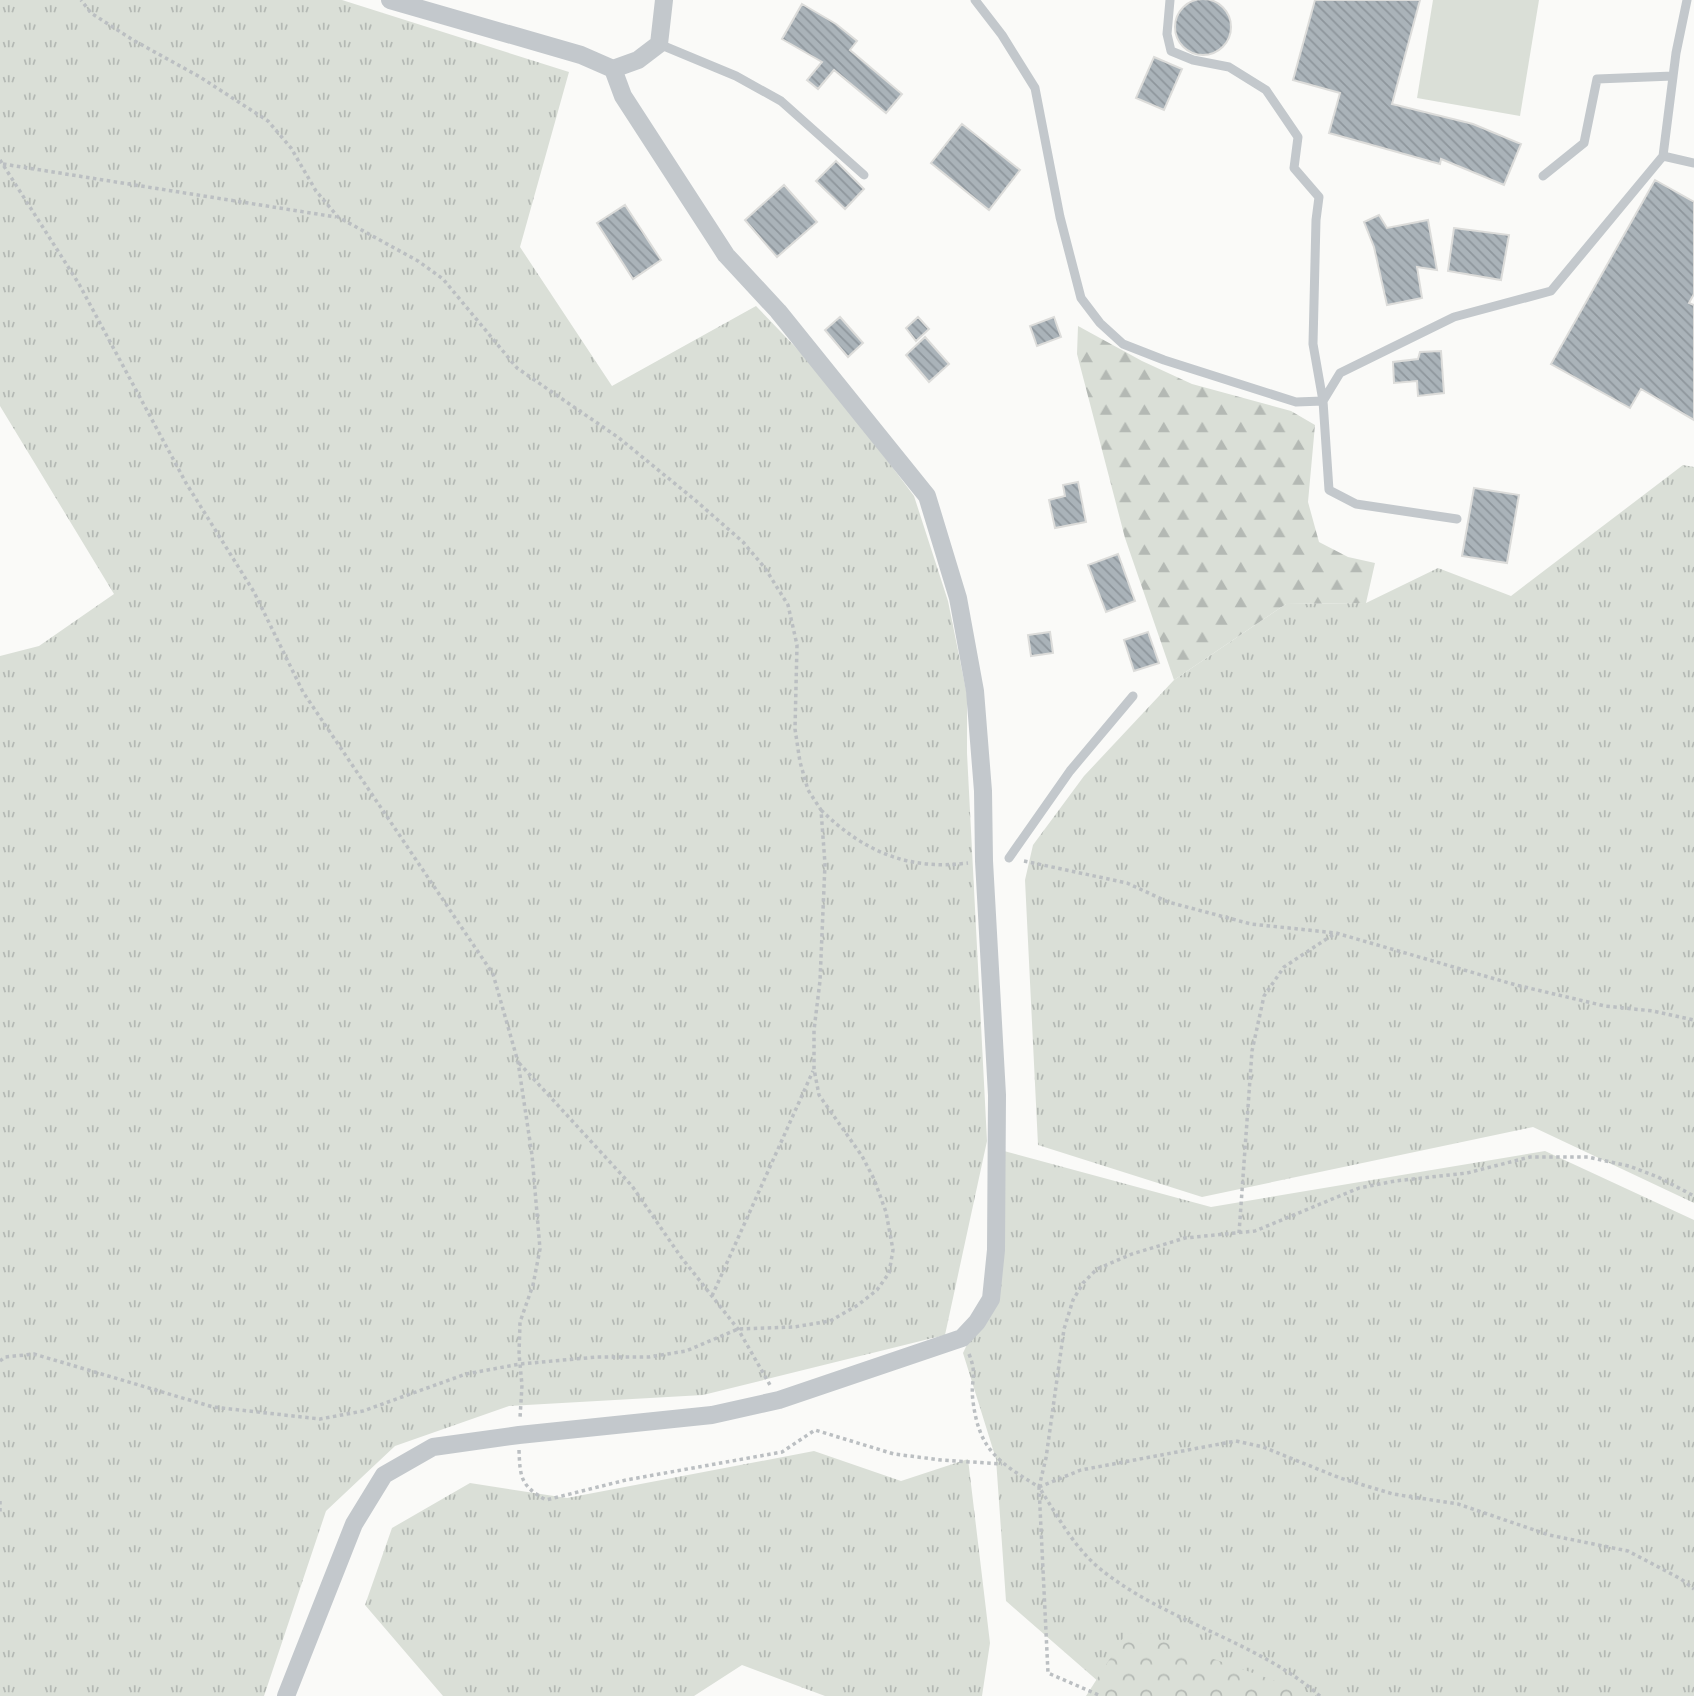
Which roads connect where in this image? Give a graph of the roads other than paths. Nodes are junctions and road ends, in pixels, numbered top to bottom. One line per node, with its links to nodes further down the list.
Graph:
1 (390, 0): 7 (street)
2 (664, 0): 6 (street)
3 (975, 0): 13 (lane)
4 (1170, 0): 13 (lane)
5 (1687, 0): 8 (lane)
6 (659, 44): 7 (street); 11 (lane)
7 (613, 69): 17 (street)
8 (1673, 76): 9 (lane); 12 (lane)
9 (1663, 156): 10 (lane); 13 (lane)
10 (1694, 163)
11 (864, 175)
12 (1544, 176)
13 (1323, 401): 14 (lane)
14 (1457, 519)
15 (1133, 696): 16 (lane)
16 (1009, 858)
17 (286, 1696)

